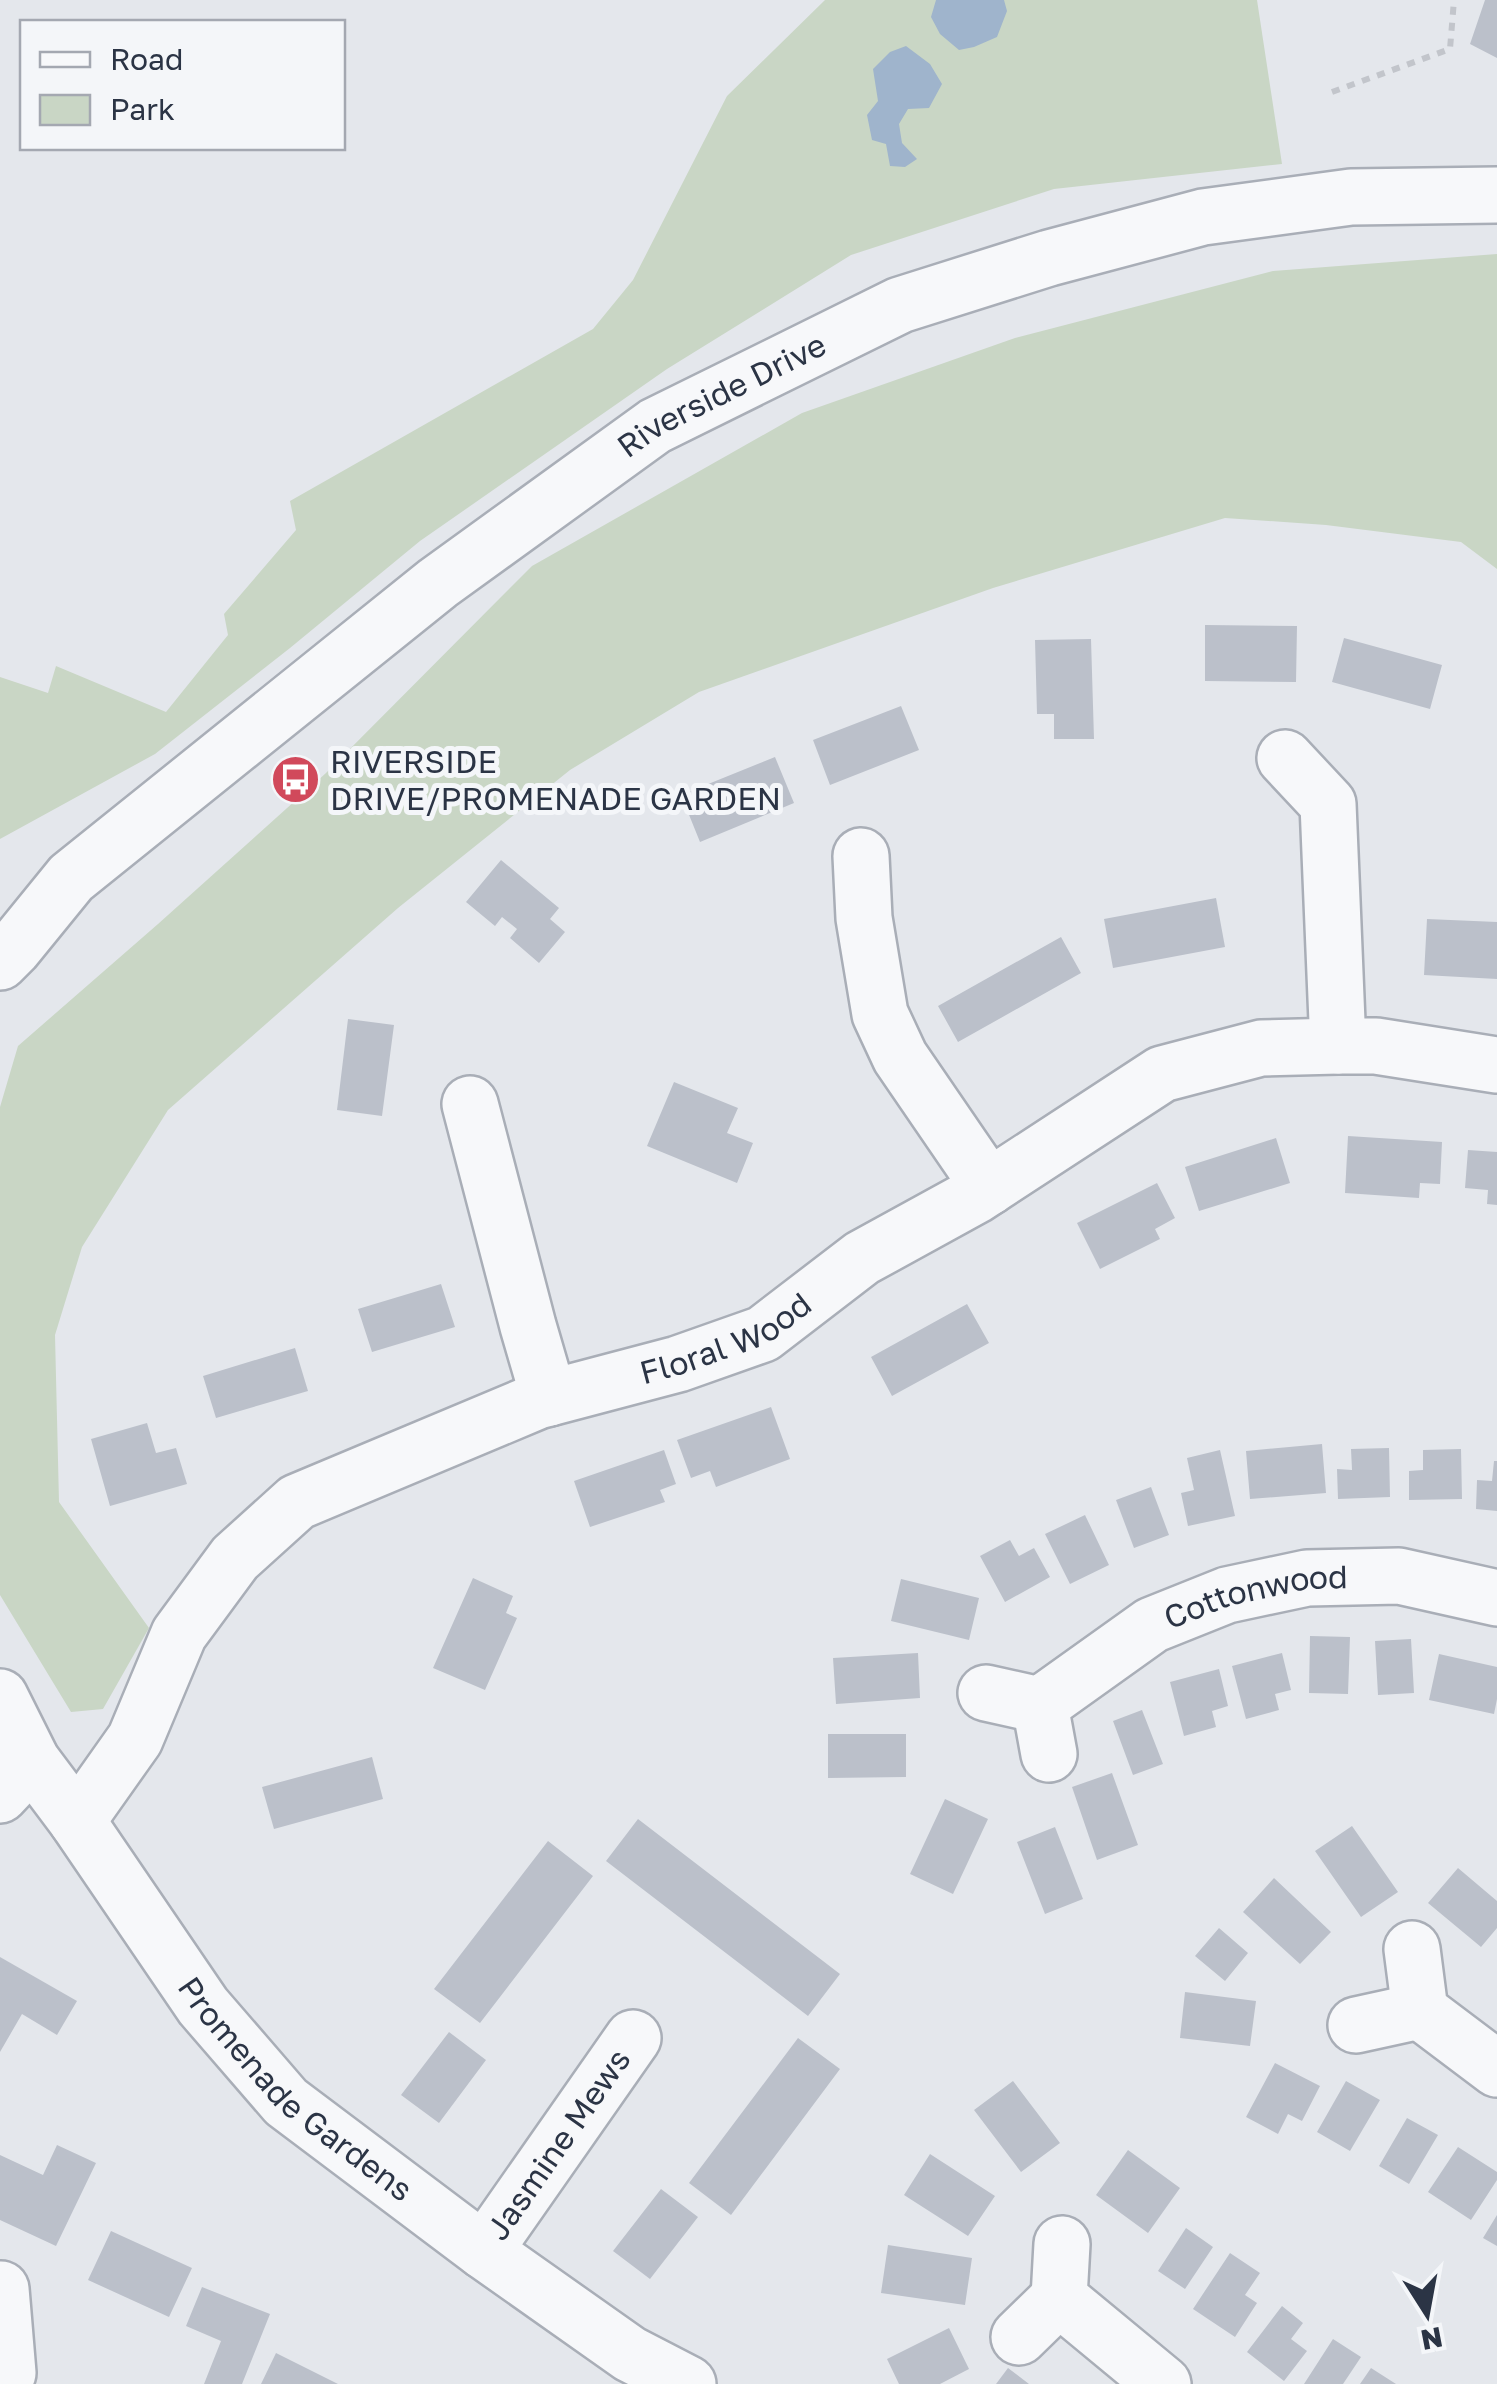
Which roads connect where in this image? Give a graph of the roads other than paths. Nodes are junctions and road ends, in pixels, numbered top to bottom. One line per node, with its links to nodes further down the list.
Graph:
1 (1497, 195): 4 (street, Riverside Drive)
2 (1285, 758): 7 (street)
3 (860, 856): 10 (street)
4 (71, 878): 5 (street, Riverside Drive); 6 (street, Riverside Drive)
5 (0, 906)
6 (0, 962)
7 (1338, 1046): 8 (street, Floral Wood); 10 (street, Floral Wood)
8 (1497, 1066)
9 (470, 1104): 11 (street)
10 (989, 1187): 11 (street, Floral Wood)
11 (549, 1398): 16 (street, Floral Wood)
12 (1497, 1598): 13 (street, Cottonwood)
13 (986, 1693)
14 (0, 1697): 15 (street, Promenade Gardens)
15 (16, 1778): 16 (street, Promenade Gardens)
16 (78, 1821): 23 (street, Promenade Gardens)
17 (1412, 1949): 18 (street)
18 (1420, 2011): 19 (street); 21 (street)
19 (1356, 2025)
20 (633, 2038): 23 (street, Jasmine Mews)
21 (1497, 2069)
22 (1062, 2244): 25 (street)
23 (484, 2251): 27 (street, Promenade Gardens)
24 (0, 2289): 28 (street)
25 (1059, 2298): 26 (street); 30 (street)
26 (1020, 2337)
27 (622, 2369): 29 (street, Promenade Gardens)
28 (20, 2379)
29 (688, 2384)
30 (1164, 2384)

